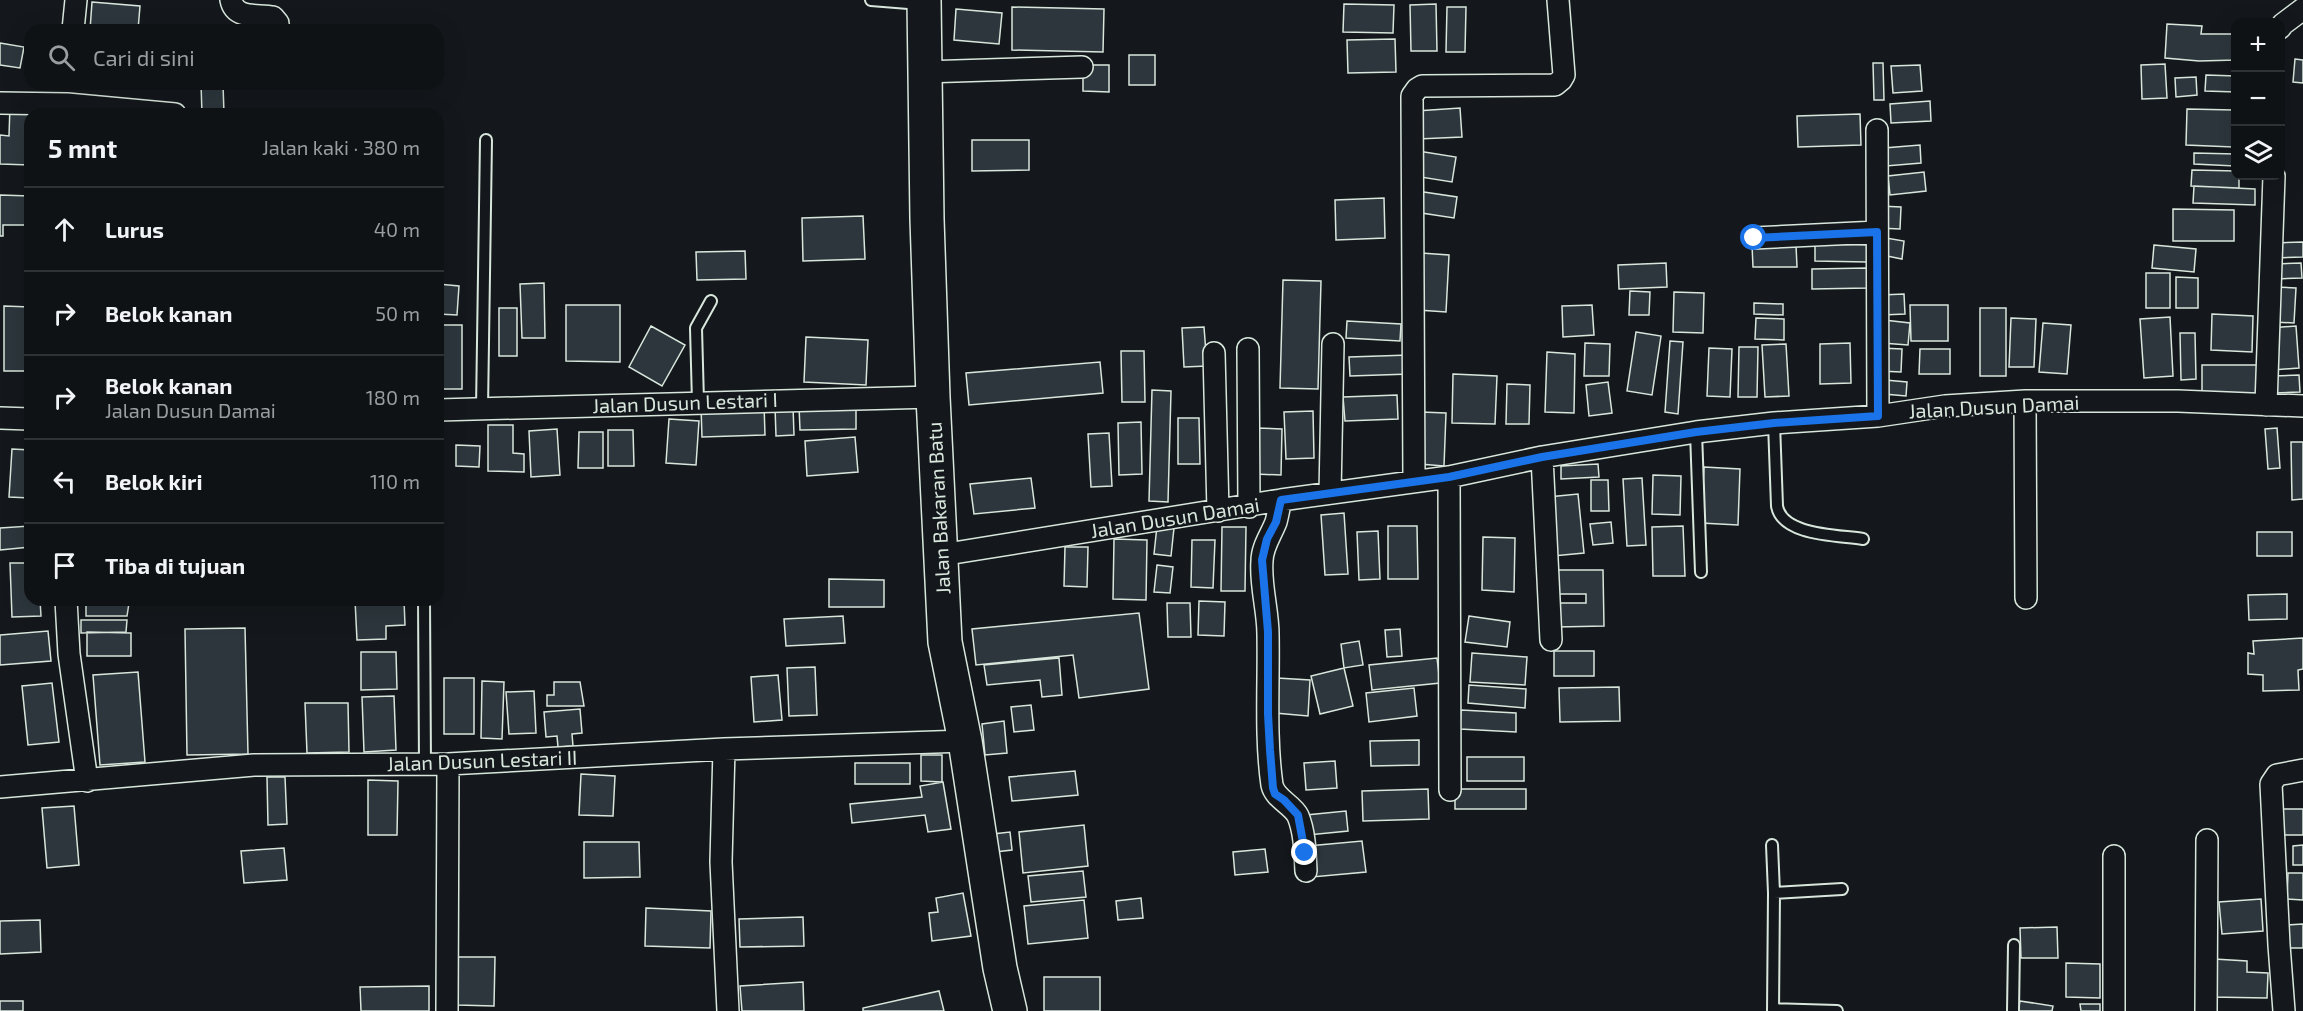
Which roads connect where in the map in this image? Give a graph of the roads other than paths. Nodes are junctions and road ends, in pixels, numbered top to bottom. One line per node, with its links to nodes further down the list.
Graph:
1 (76, 0): 8 (street)
2 (231, 0): 9 (street)
3 (871, 0): 5 (lane)
4 (1558, 0): 38 (street)
5 (924, 2): 11 (highway, Jalan Bakaran Batu)
6 (2303, 9): 7 (street)
7 (2285, 22)
8 (74, 24)
9 (278, 24)
10 (1082, 68): 11 (street)
11 (924, 72): 24 (highway, Jalan Bakaran Batu)
12 (67, 101): 13 (street); 14 (street)
13 (0, 103)
14 (125, 108)
15 (1876, 130): 18 (street)
16 (486, 140): 30 (lane)
17 (2274, 180): 27 (street)
18 (1877, 232): 19 (street); 31 (street)
19 (1754, 238)
20 (711, 301): 26 (lane)
21 (1333, 344): 39 (street)
22 (1248, 349): 41 (street)
23 (1214, 353): 42 (street)
24 (933, 397): 26 (street, Jalan Dusun Lestari I); 44 (highway, Jalan Bakaran Batu)
25 (2025, 401): 27 (street, Jalan Dusun Damai); 31 (street, Jalan Dusun Damai); 46 (street)
26 (698, 402): 30 (street, Jalan Dusun Lestari I)
27 (2266, 405): 28 (street, Jalan Dusun Damai)
28 (2303, 406)
29 (444, 410): 30 (street, Jalan Dusun Lestari I)
30 (482, 410)
31 (1878, 416): 34 (street, Jalan Dusun Damai)
32 (0, 418): 33 (street)
33 (24, 419)
34 (1774, 423): 35 (street, Jalan Dusun Damai); 43 (lane)
35 (1696, 432): 36 (street, Jalan Dusun Damai); 45 (lane)
36 (1542, 457): 37 (street, Jalan Dusun Damai); 49 (street)
37 (1449, 477): 38 (street, Jalan Dusun Damai); 57 (street)
38 (1414, 481): 39 (street, Jalan Dusun Damai)
39 (1330, 493): 40 (street, Jalan Dusun Damai)
40 (1281, 500): 41 (street, Jalan Dusun Damai); 61 (street)
41 (1249, 507): 42 (street, Jalan Dusun Damai)
42 (1218, 511): 44 (street, Jalan Dusun Damai)
43 (1863, 539)
44 (941, 555): 50 (highway, Jalan Bakaran Batu)
45 (1701, 572)
46 (2026, 598)
47 (66, 606): 55 (street)
48 (424, 606): 53 (lane)
49 (1551, 640)
50 (965, 741): 51 (street, Jalan Dusun Lestari II); 68 (highway, Jalan Bakaran Batu)
51 (723, 749): 52 (street, Jalan Dusun Lestari II); 67 (street)
52 (448, 764): 53 (street, Jalan Dusun Lestari II); 66 (street)
53 (425, 765): 55 (street, Jalan Dusun Lestari II)
54 (2303, 770): 73 (street)
55 (87, 781): 56 (street, Jalan Dusun Lestari II)
56 (0, 787)
57 (1450, 790)
58 (2207, 840): 72 (street)
59 (1772, 844): 63 (lane)
60 (2114, 856): 71 (street)
61 (1306, 871)
62 (1842, 889): 63 (lane)
63 (1774, 893): 65 (lane)
64 (2014, 945): 70 (lane)
65 (1773, 1010): 69 (lane)
66 (447, 1011)
67 (728, 1011)
68 (1010, 1011)
69 (1837, 1011)
70 (2013, 1011)
71 (2114, 1011)
72 (2206, 1011)
73 (2284, 1011)

